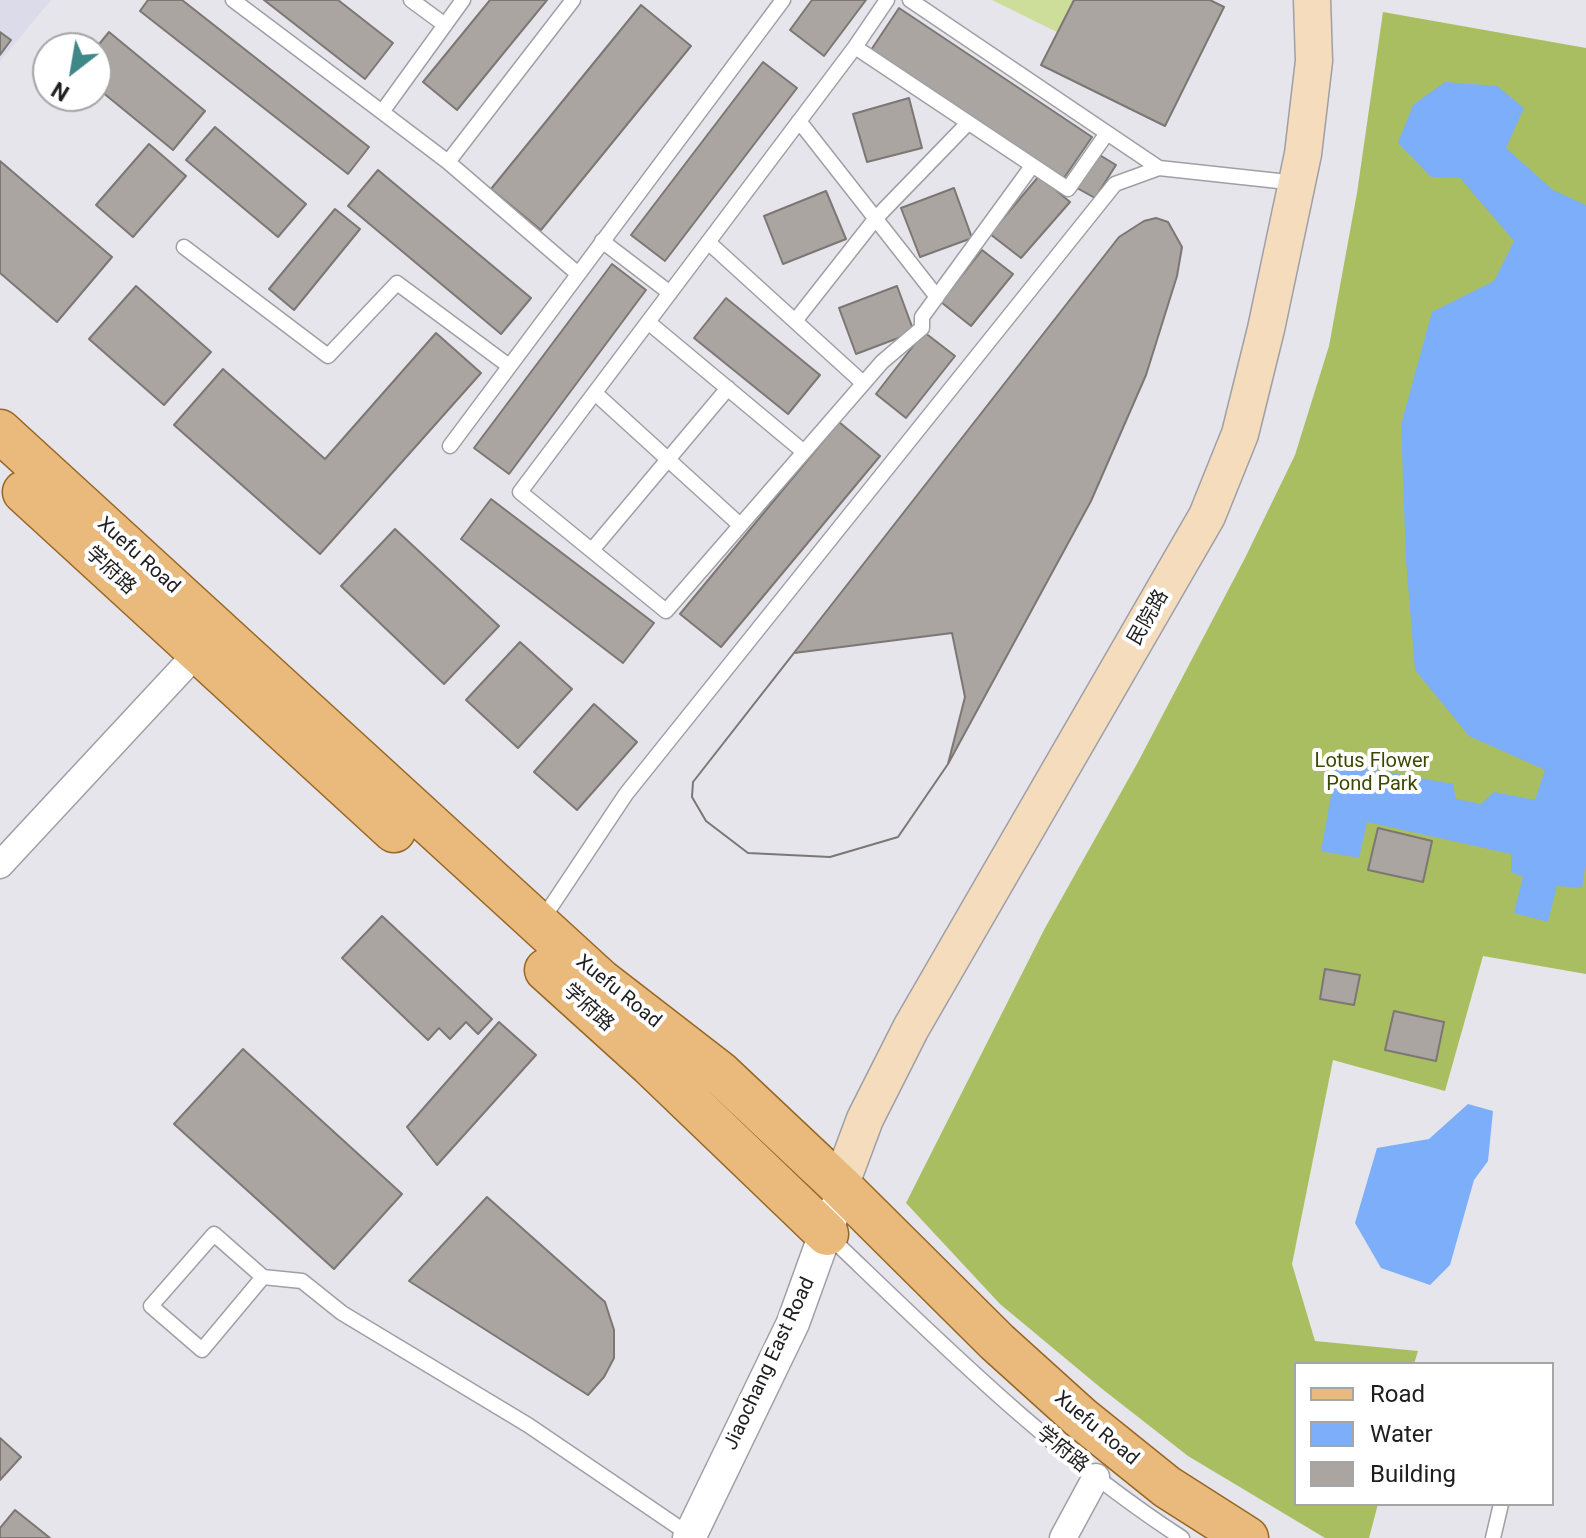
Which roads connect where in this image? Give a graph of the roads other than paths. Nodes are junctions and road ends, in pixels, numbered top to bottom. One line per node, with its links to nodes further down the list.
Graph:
1 (233, 0): 11 (lane)
2 (411, 0): 9 (lane)
3 (463, 0): 9 (lane)
4 (573, 0): 15 (lane)
5 (783, 0): 20 (lane)
6 (887, 0): 10 (lane)
7 (910, 0): 14 (lane)
8 (1312, 0): 18 (main road, 民院路)
9 (445, 25): 11 (lane)
10 (855, 47): 12 (lane); 13 (lane)
11 (382, 112): 15 (lane)
12 (799, 121): 19 (lane); 21 (lane)
13 (968, 123): 16 (lane); 19 (lane)
14 (1107, 133): 16 (lane); 17 (lane)
15 (448, 162): 23 (lane)
16 (1032, 166): 25 (lane)
17 (1159, 168): 18 (lane); 41 (lane)
18 (1297, 183): 42 (main road, 民院路)
19 (876, 218): 25 (lane); 26 (lane)
20 (602, 241): 23 (lane); 24 (lane)
21 (708, 242): 24 (lane); 26 (lane)
22 (184, 247): 28 (lane)
23 (578, 274): 28 (lane)
24 (670, 293): 27 (lane)
25 (937, 297): 29 (lane)
26 (795, 321): 29 (lane)
27 (648, 322): 30 (lane); 31 (lane)
28 (509, 366): 33 (lane)
29 (863, 383): 34 (lane)
30 (728, 388): 34 (lane); 35 (lane)
31 (595, 393): 35 (lane); 38 (lane)
32 (0, 431): 41 (main road, Xuefu Road)
33 (450, 446)
34 (804, 452): 37 (lane)
35 (668, 460): 37 (lane); 38 (lane)
36 (0, 469): 39 (main road, 学府路)
37 (740, 525): 38 (lane)
38 (592, 550)
39 (198, 652): 40 (street); 43 (main road, 学府路)
40 (0, 865)
41 (539, 925): 42 (main road, Xuefu Road)
42 (840, 1186): 43 (street, Jiaochang East Road); 50 (main road, Xuefu Road)
43 (827, 1234): 45 (lane, 学府路); 47 (street, Jiaochang East Road)
44 (263, 1277): 44 (lane); 47 (lane)
45 (1096, 1477): 48 (street); 49 (lane, 学府路)
46 (1501, 1506): 51 (lane)
47 (690, 1536)
48 (1063, 1538)
49 (1182, 1538)
50 (1247, 1538)
51 (1493, 1538)

